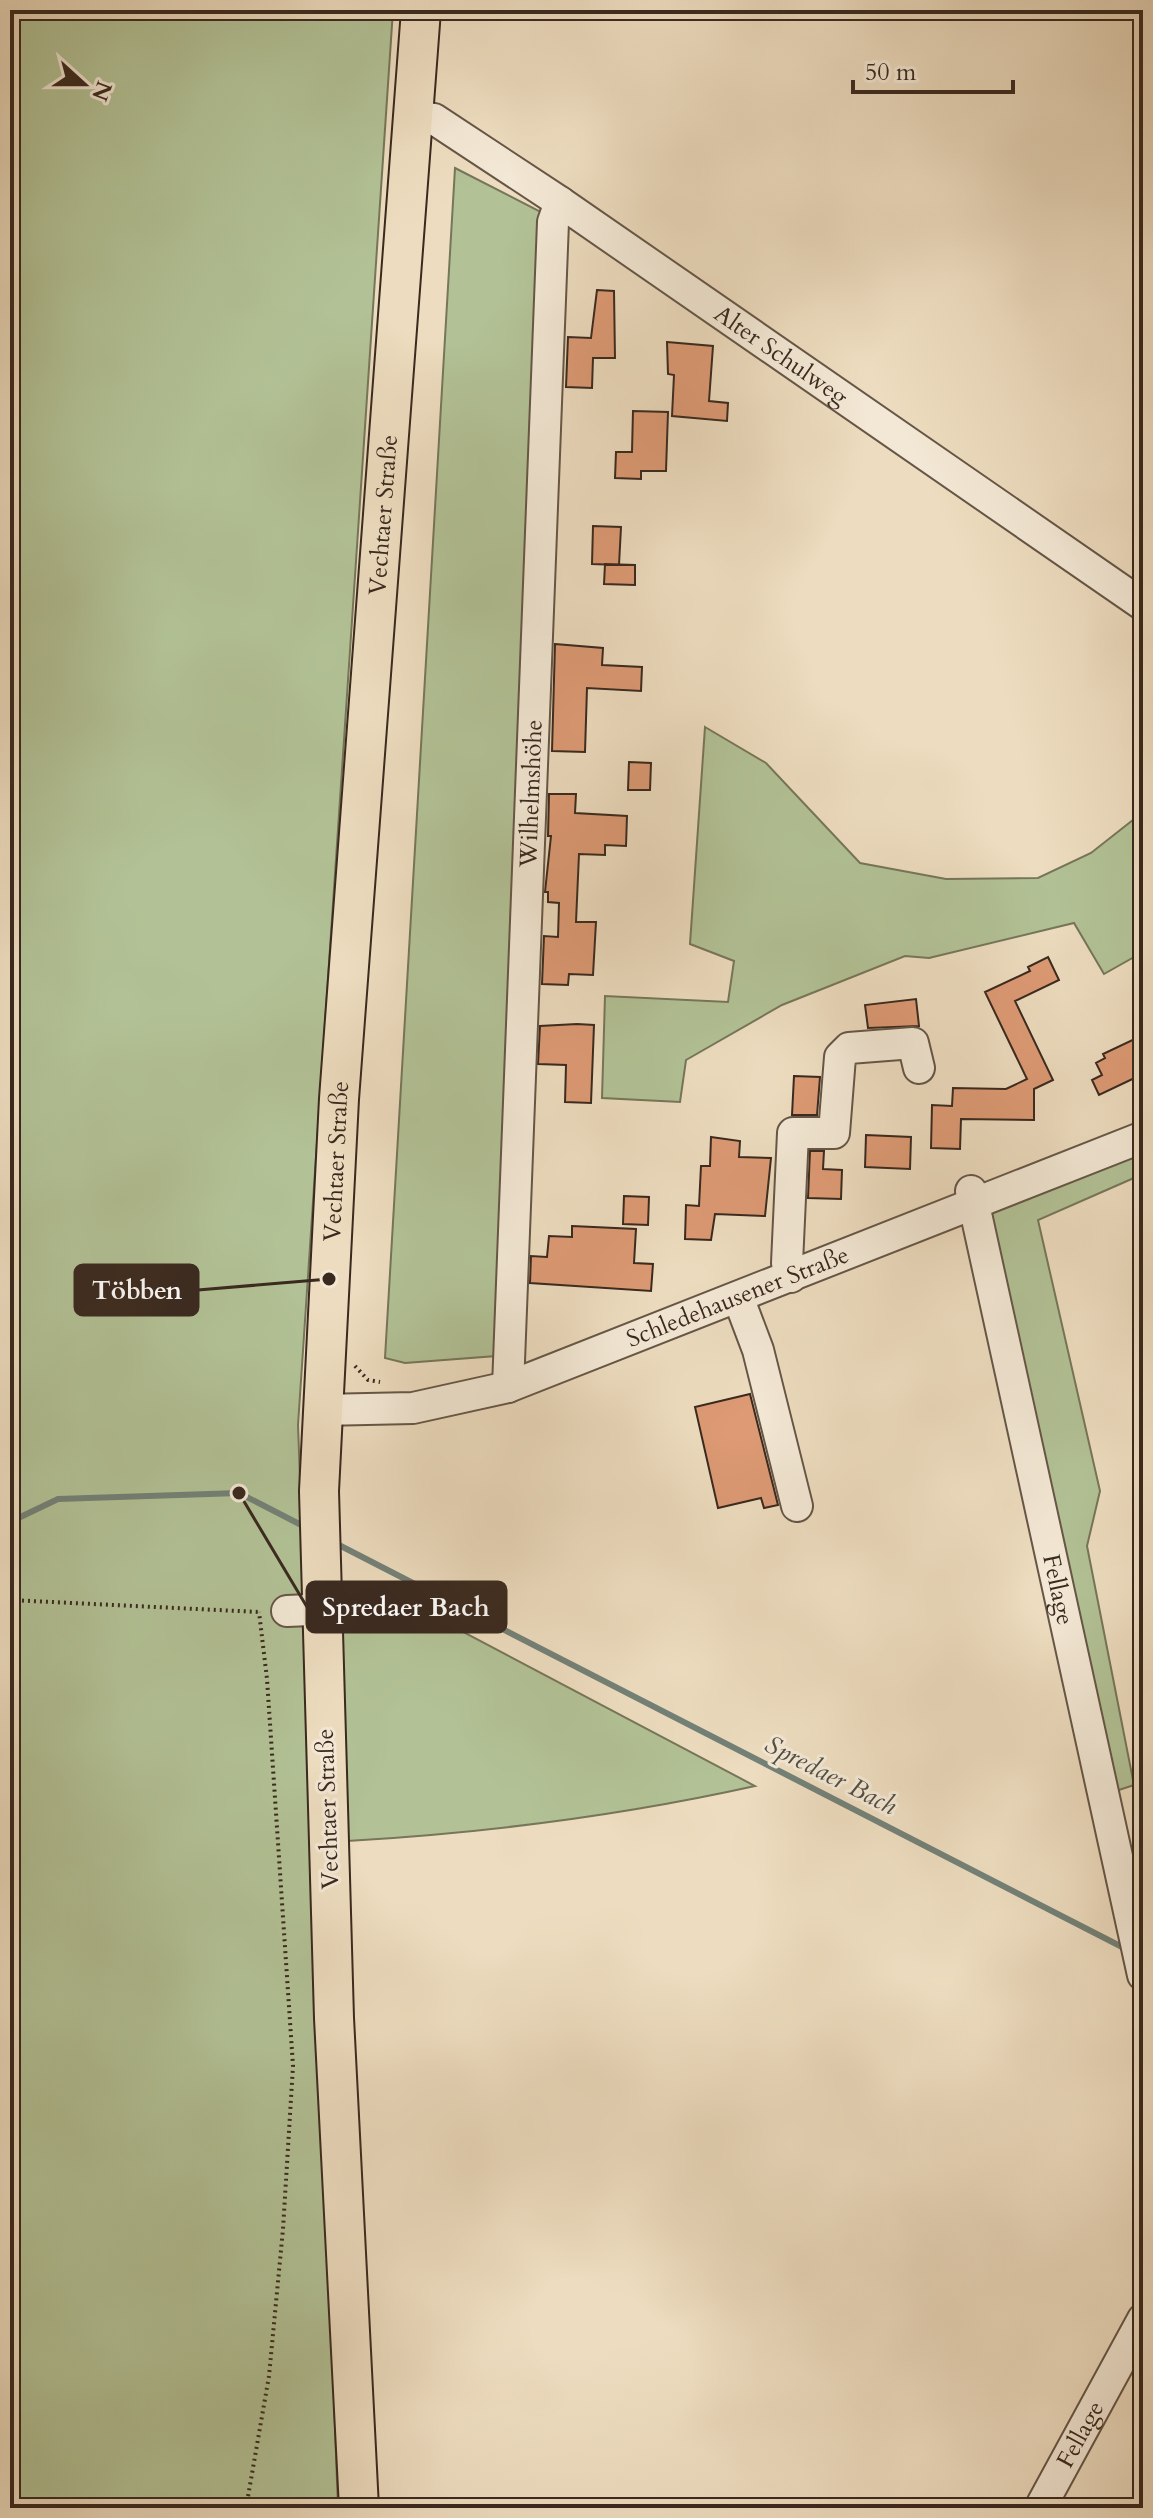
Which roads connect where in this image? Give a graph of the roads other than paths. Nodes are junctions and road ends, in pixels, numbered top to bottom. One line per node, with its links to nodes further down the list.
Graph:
1 (421, 10): 2 (main road, Vechtaer Straße)
2 (414, 117): 3 (street, Alter Schulweg); 11 (main road, Vechtaer Straße)
3 (560, 202): 4 (street, Alter Schulweg); 10 (street, Wilhelmshöhe)
4 (1143, 605)
5 (919, 1068): 8 (street)
6 (1143, 1137): 7 (street, Schledehausener Straße)
7 (973, 1198): 8 (street, Schledehausener Straße); 13 (street, Fellage)
8 (791, 1277): 9 (street, Schledehausener Straße)
9 (738, 1297): 10 (street, Schledehausener Straße); 12 (street)
10 (508, 1387): 11 (street, Schledehausener Straße)
11 (321, 1410): 15 (main road, Vechtaer Straße)
12 (797, 1506)
13 (1143, 1974)
14 (1143, 2319): 16 (street, Fellage)
15 (359, 2508)
16 (1040, 2508)

